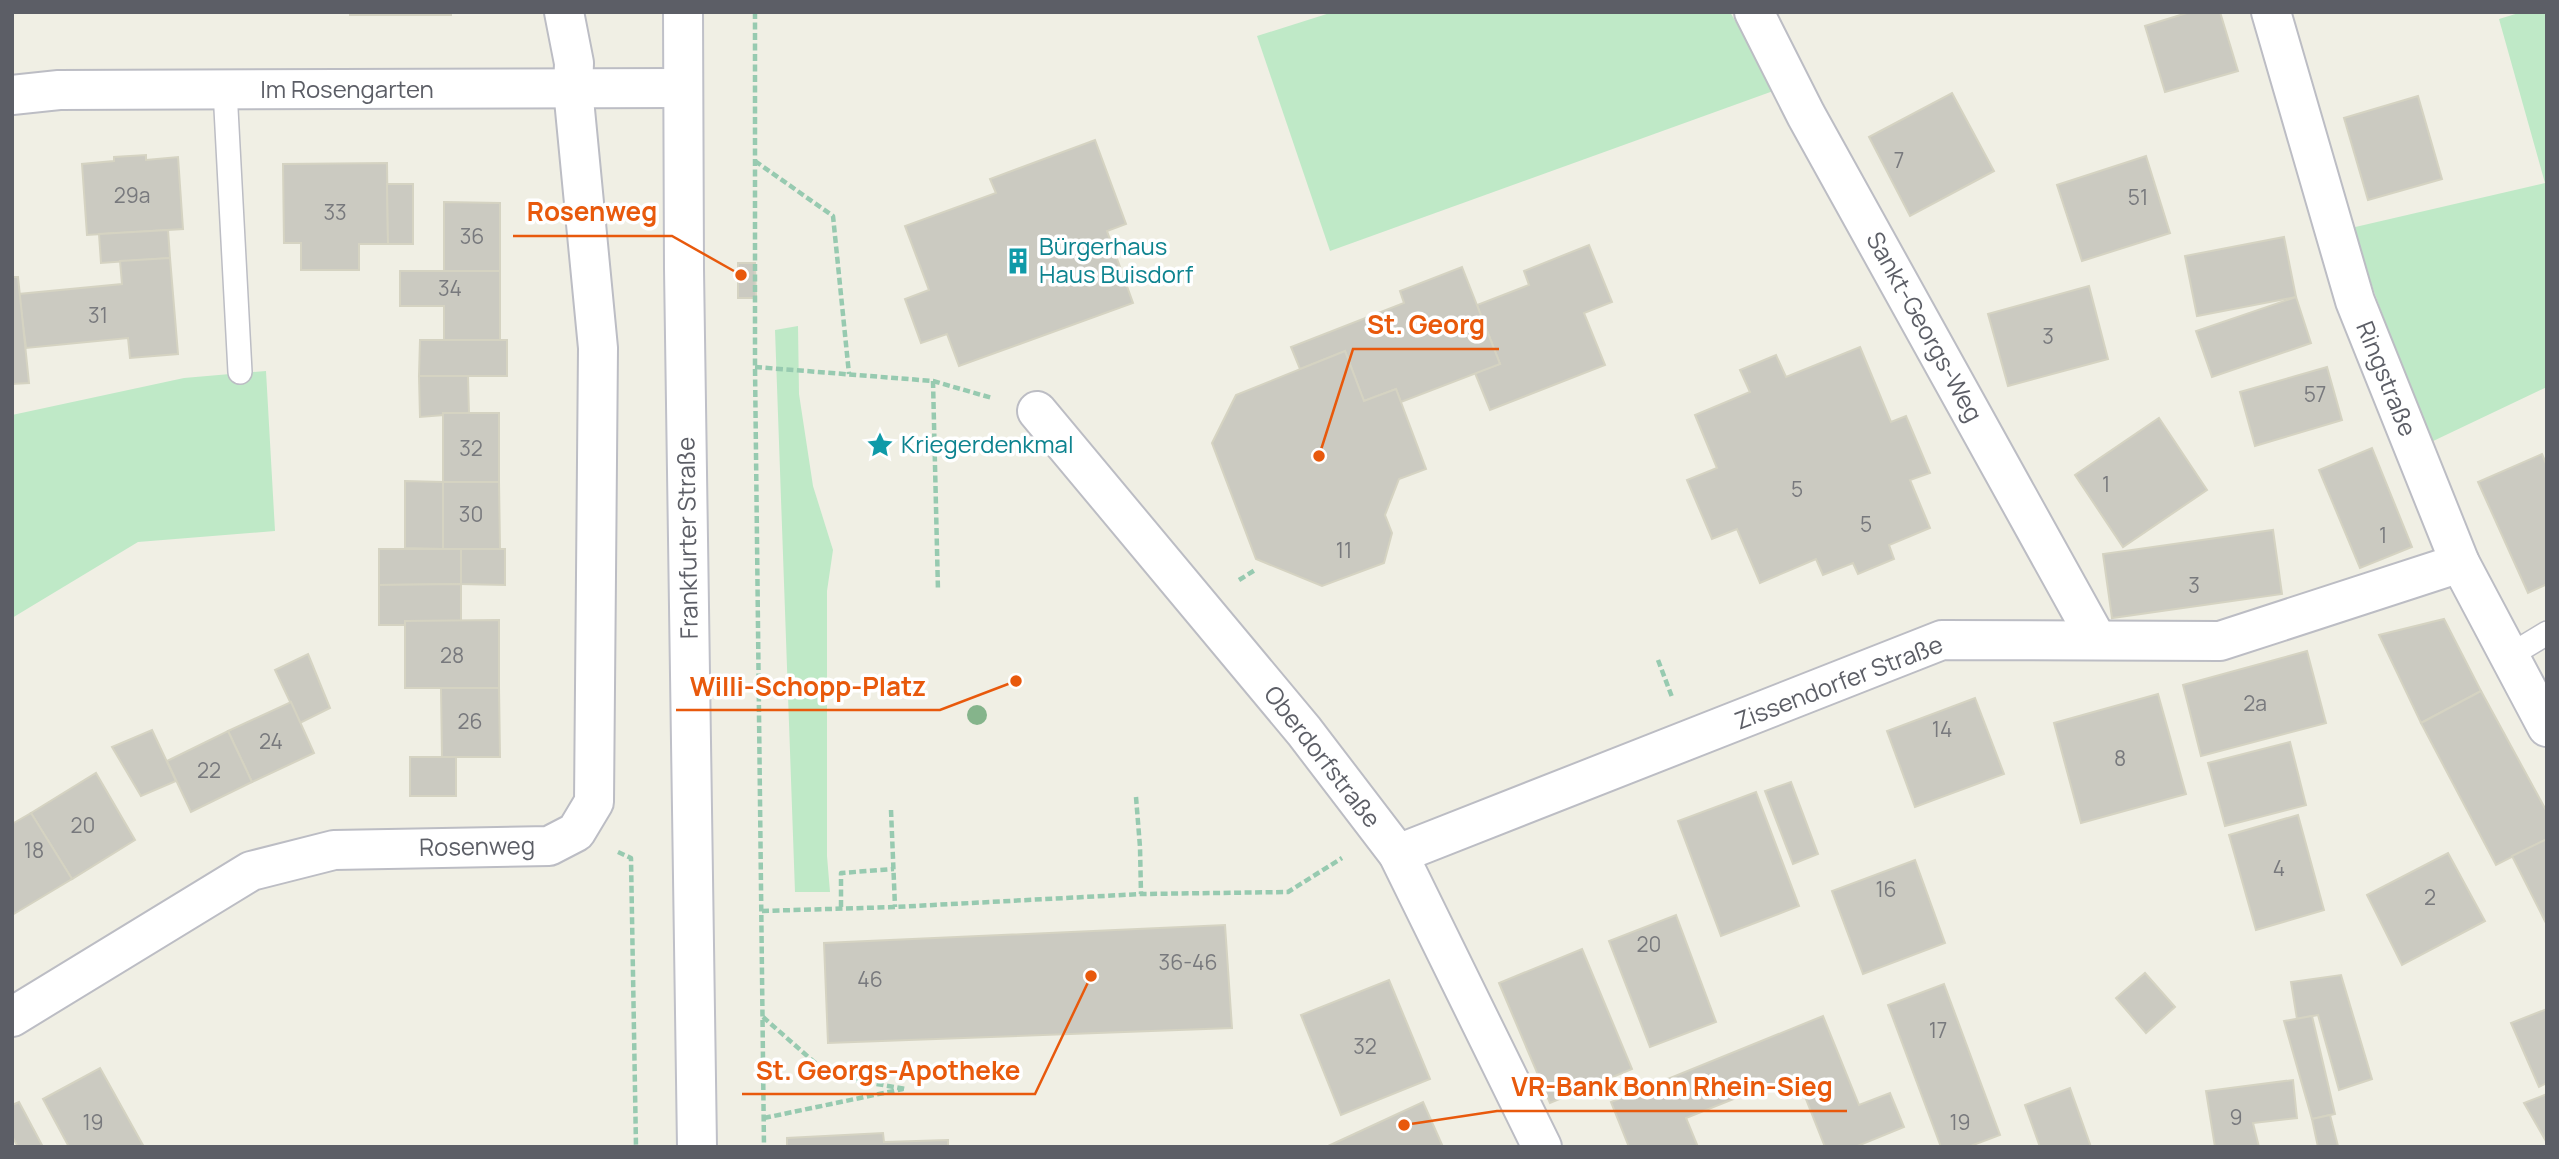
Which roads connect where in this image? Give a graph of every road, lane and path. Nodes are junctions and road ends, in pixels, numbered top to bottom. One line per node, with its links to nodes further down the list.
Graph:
1 (564, 12): 7 (street)
2 (683, 12): 6 (street, Frankfurter Straße)
3 (755, 12): 10 (path)
4 (1754, 12): 19 (street, Sankt-Georgs-Weg)
5 (2271, 12): 16 (street, Ringstraße)
6 (682, 88): 7 (street, Im Rosengarten); 35 (street, Frankfurter Straße)
7 (573, 89): 8 (street, Im Rosengarten); 24 (street)
8 (225, 90): 9 (street, Im Rosengarten); 12 (lane)
9 (12, 95)
10 (755, 161): 11 (path); 13 (path)
11 (755, 367): 13 (path); 30 (path)
12 (240, 372)
13 (849, 374): 14 (path)
14 (933, 381): 15 (path); 17 (path)
15 (1037, 411): 25 (street, Oberdorfstraße)
16 (2459, 563): 19 (street, Zissendorfer Straße); 20 (street, Ringstraße)
17 (938, 591)
18 (2547, 633): 20 (lane)
19 (2097, 640): 25 (street, Zissendorfer Straße)
20 (2509, 656): 21 (street, Ringstraße)
21 (2547, 727)
22 (1136, 797): 27 (path)
23 (891, 810): 26 (path)
24 (576, 832): 31 (street, Rosenweg); 34 (path)
25 (1389, 843): 27 (path); 37 (street, Oberdorfstraße)
26 (894, 869): 28 (path); 29 (path)
27 (1140, 894): 29 (path)
28 (841, 907): 29 (path); 30 (path)
29 (895, 907)
30 (762, 911): 32 (path)
31 (12, 1017)
32 (763, 1017): 33 (path); 33 (path)
33 (764, 1118): 36 (path)
34 (636, 1147)
35 (697, 1147)
36 (764, 1147)
37 (1542, 1147)

